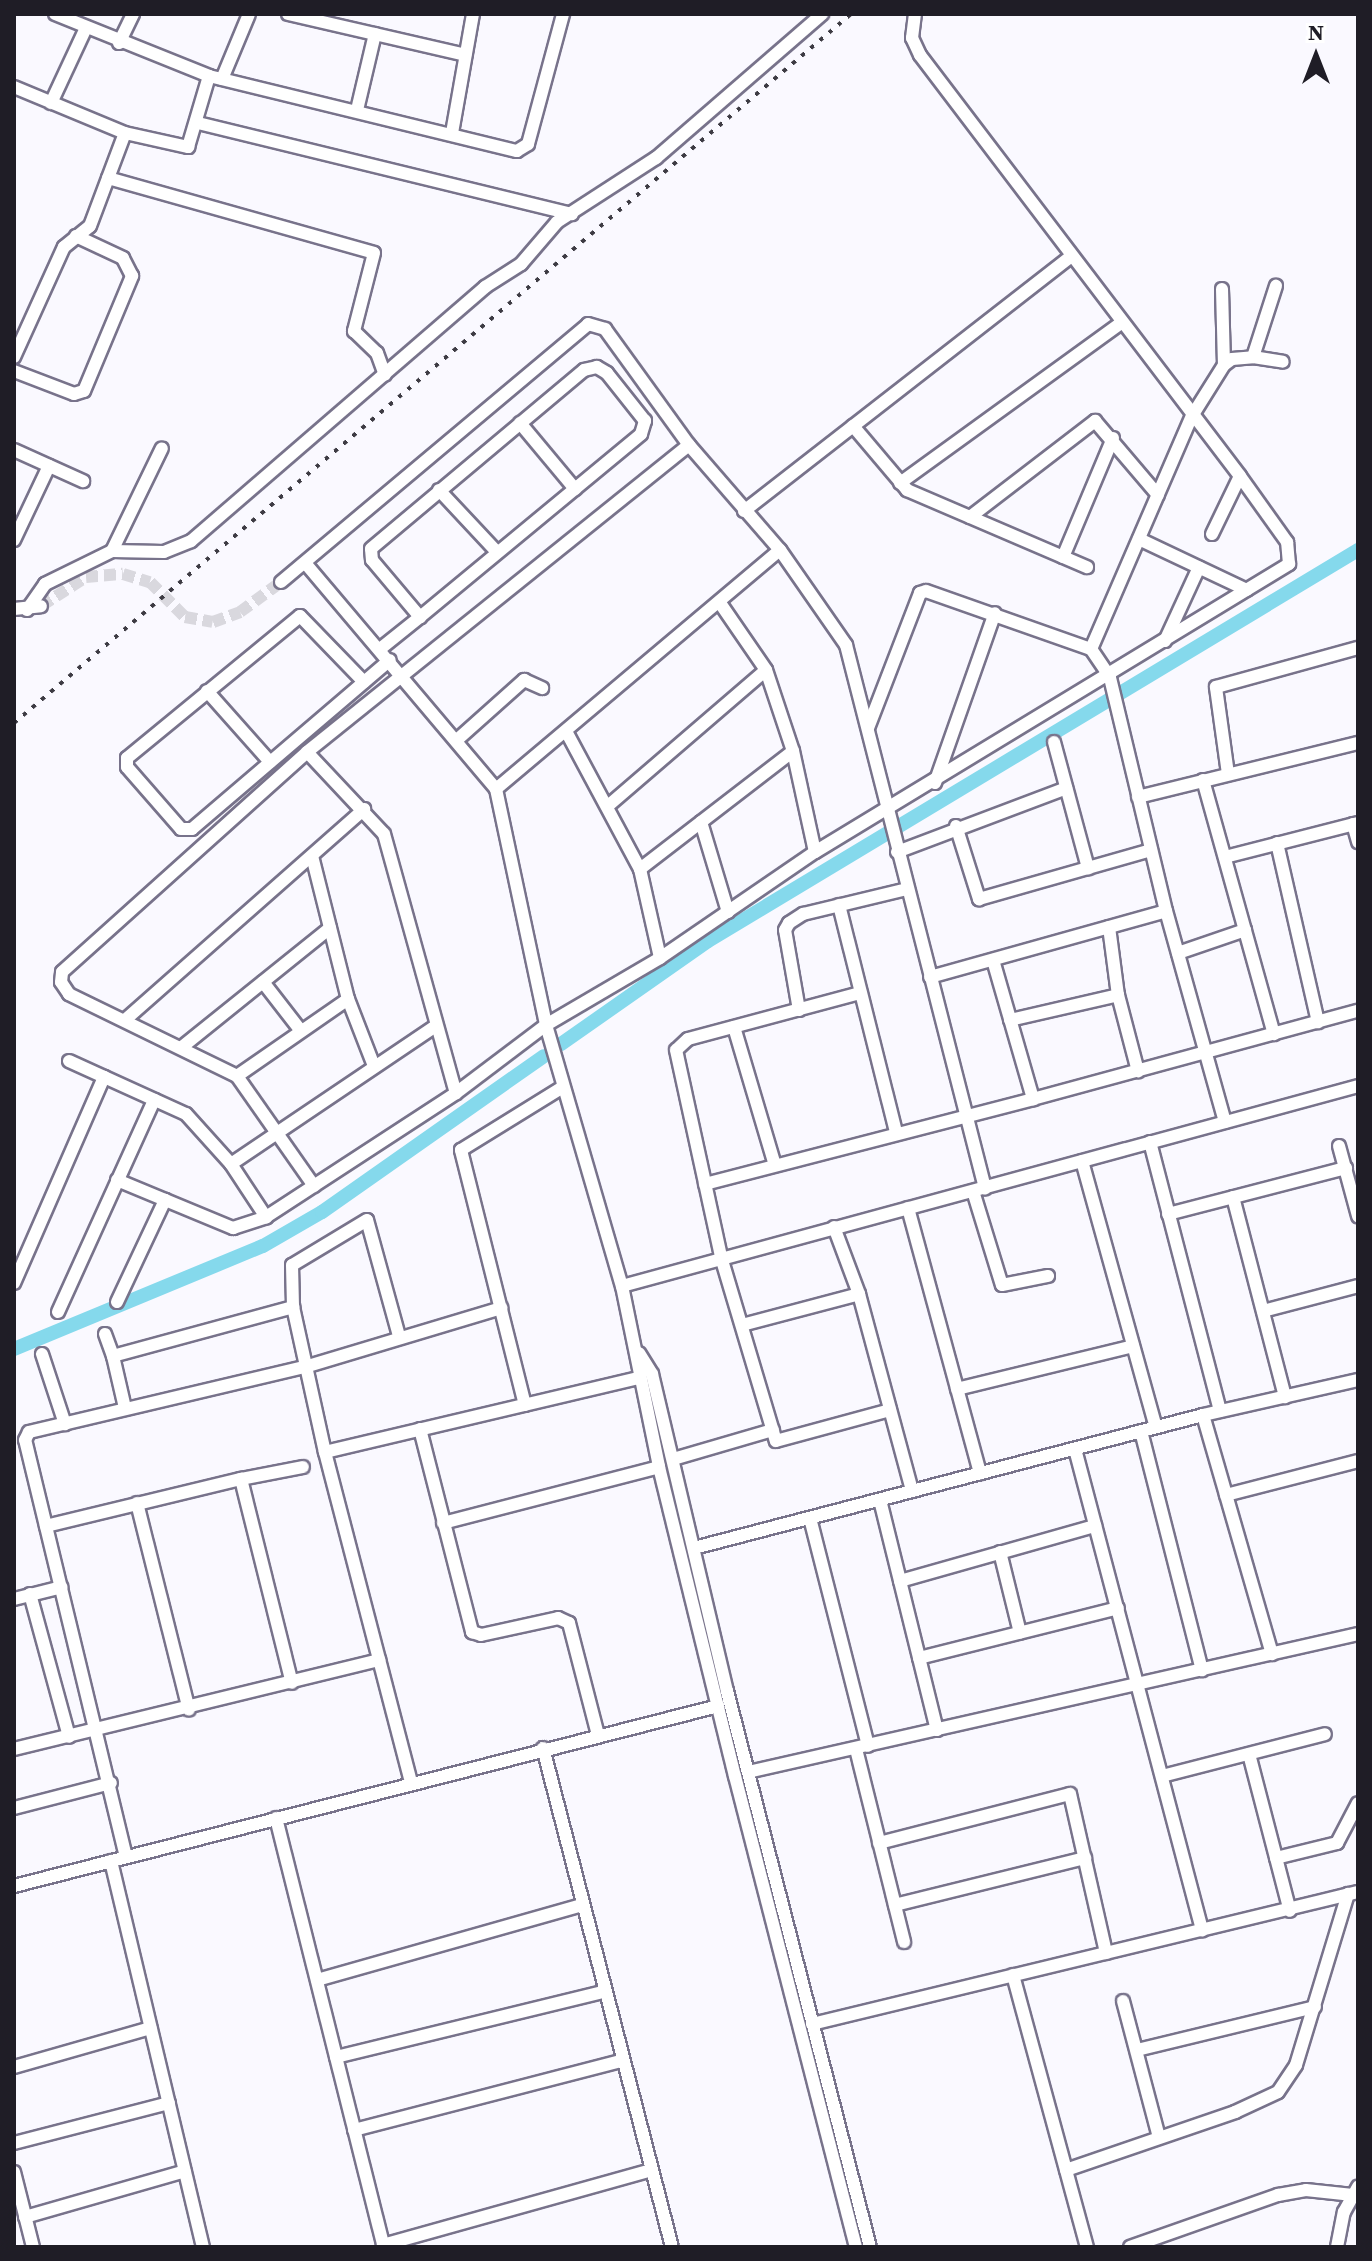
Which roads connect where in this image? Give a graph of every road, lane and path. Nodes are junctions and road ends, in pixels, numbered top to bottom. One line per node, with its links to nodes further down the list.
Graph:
1 (55, 14): 9 (street)
2 (133, 14): 11 (street)
3 (249, 14): 13 (street)
4 (288, 14): 10 (street)
5 (473, 14): 12 (street)
6 (563, 14): 19 (street)
7 (822, 14): 21 (street)
8 (915, 14): 23 (street)
9 (86, 28): 11 (street); 15 (street)
10 (375, 34): 12 (street); 16 (street)
11 (119, 43): 13 (street)
12 (465, 55): 19 (street)
13 (216, 78): 16 (street); 17 (street)
14 (14, 87): 15 (street)
15 (51, 103): 18 (street)
16 (357, 110): 19 (street)
17 (198, 123): 18 (street); 21 (street)
18 (125, 133): 20 (street)
19 (452, 133)
20 (108, 178): 22 (street); 32 (street)
21 (572, 215): 32 (street)
22 (76, 236): 27 (street); 31 (street)
23 (1070, 257): 26 (street); 35 (street)
24 (1276, 286): 28 (street)
25 (1222, 289): 30 (street)
26 (1121, 323): 33 (street); 43 (street)
27 (14, 357)
28 (1253, 357): 29 (street); 30 (street)
29 (1283, 362)
30 (1224, 365): 33 (street)
31 (14, 371)
32 (385, 375): 53 (street)
33 (1192, 416): 41 (street); 46 (street)
34 (520, 423): 44 (street); 44 (street); 45 (street)
35 (853, 426): 43 (street); 47 (street)
36 (1113, 438): 46 (street); 48 (street); 55 (street)
37 (689, 445): 47 (street); 56 (street); 72 (street)
38 (162, 448): 53 (street)
39 (14, 450): 40 (street)
40 (49, 466): 42 (street); 51 (street)
41 (1240, 476): 49 (street); 60 (street)
42 (83, 481)
43 (900, 483): 48 (street)
44 (575, 489): 54 (street)
45 (439, 490): 54 (street); 65 (street)
46 (1158, 495): 50 (street)
47 (744, 511): 52 (street)
48 (970, 517): 55 (street)
49 (1212, 534)
50 (1139, 539): 58 (street); 69 (street)
51 (14, 540)
52 (780, 550): 61 (street); 77 (street)
53 (112, 551): 63 (street)
54 (497, 552): 65 (street)
55 (1063, 557): 57 (street)
56 (306, 564): 59 (street); 68 (street)
57 (1087, 567)
58 (1199, 567): 60 (street); 66 (street)
59 (281, 582)
60 (1247, 590): 66 (street)
61 (720, 603): 71 (street); 78 (street)
62 (41, 606): 63 (street)
63 (20, 610)
64 (995, 613): 69 (street); 77 (street); 87 (street)
65 (420, 617): 68 (street)
66 (1164, 643): 73 (street)
67 (1358, 648): 85 (street)
68 (380, 649): 70 (street)
69 (1091, 649): 73 (street)
70 (390, 660): 72 (street); 74 (street)
71 (766, 670): 82 (street); 91 (street)
72 (403, 676): 79 (street); 83 (street)
73 (1110, 677): 87 (street); 90 (street)
74 (364, 682): 76 (street); 84 (street)
75 (542, 688): 79 (street)
76 (207, 691): 84 (street); 84 (street)
77 (868, 728): 93 (street)
78 (567, 733): 89 (street); 91 (street)
79 (458, 739): 89 (street)
80 (1054, 742): 88 (street)
81 (1358, 743): 85 (street)
82 (793, 751): 94 (street); 101 (street)
83 (307, 752): 92 (street); 123 (street)
84 (270, 762)
85 (1228, 774): 86 (street)
86 (1203, 780): 90 (street); 103 (street)
87 (935, 783): 93 (street)
88 (1066, 788): 96 (street); 104 (street)
89 (496, 789): 126 (street)
90 (1138, 797): 100 (street)
91 (609, 805): 105 (street)
92 (364, 809): 102 (street); 127 (street)
93 (887, 812): 99 (street); 101 (street)
94 (701, 822): 105 (street); 109 (street)
95 (1356, 823): 97 (street); 98 (street)
96 (956, 826): 99 (street); 104 (street)
97 (1358, 842)
98 (1277, 843): 103 (street); 125 (street)
99 (896, 849): 106 (street)
100 (1151, 850): 104 (street); 108 (street)
101 (815, 852): 109 (street)
102 (312, 856): 111 (street); 123 (street)
103 (1225, 857): 112 (street)
104 (1088, 868)
105 (640, 869): 114 (street)
106 (907, 889): 107 (street); 116 (street)
107 (839, 905): 118 (street); 121 (street)
108 (1166, 911): 110 (street); 113 (street)
109 (728, 912): 114 (street)
110 (1109, 927): 115 (street); 119 (street)
111 (330, 928): 117 (street); 120 (street)
112 (1245, 930): 113 (street); 130 (street)
113 (1178, 953): 132 (street)
114 (660, 958): 126 (street)
115 (993, 960): 116 (street); 124 (street)
116 (930, 977): 143 (street)
117 (263, 982): 129 (street); 131 (street)
118 (860, 993): 121 (street); 146 (street)
119 (1118, 995): 124 (street); 135 (street)
120 (348, 999): 129 (street); 134 (street)
121 (799, 1010): 128 (street)
122 (1358, 1011): 125 (street)
123 (125, 1020): 131 (street)
124 (1010, 1020): 141 (street)
125 (1318, 1022): 130 (street)
126 (546, 1025): 139 (street); 140 (street)
127 (434, 1027): 134 (street); 140 (street)
128 (734, 1027): 151 (street); 154 (street)
129 (301, 1031): 136 (street)
130 (1274, 1034): 132 (street)
131 (182, 1047): 136 (street)
132 (1205, 1053): 135 (street); 144 (street)
133 (69, 1061): 137 (street)
134 (374, 1066): 145 (street)
135 (1138, 1071): 141 (street)
136 (237, 1076): 145 (street)
137 (104, 1077): 142 (street); 166 (street)
138 (1358, 1086): 144 (street)
139 (563, 1087): 167 (street); 172 (street)
140 (456, 1093): 155 (street)
141 (1033, 1099): 143 (street)
142 (154, 1100): 150 (street); 153 (street)
143 (966, 1113): 146 (street); 156 (street)
144 (1225, 1122): 147 (street)
145 (275, 1131): 150 (street); 155 (street)
146 (896, 1132): 151 (street)
147 (1150, 1142): 149 (street); 160 (street)
148 (1339, 1146): 152 (street)
149 (1082, 1161): 156 (street); 178 (street)
150 (231, 1164): 162 (street)
151 (775, 1165): 154 (street)
152 (1346, 1168): 157 (street); 161 (street)
153 (117, 1180): 158 (street); 174 (street)
154 (705, 1184): 164 (street)
155 (314, 1186): 162 (street)
156 (979, 1189): 159 (street); 165 (street)
157 (1233, 1197): 160 (street); 173 (street)
158 (165, 1200): 162 (street); 170 (street)
159 (908, 1208): 163 (street); 185 (street)
160 (1168, 1214): 190 (street)
161 (1358, 1216)
162 (266, 1217)
163 (834, 1227): 164 (street); 169 (street)
164 (721, 1257): 167 (street); 175 (street)
165 (1048, 1276)
166 (14, 1283)
167 (622, 1286): 179 (street)
168 (1358, 1286): 173 (street)
169 (859, 1294): 175 (street); 189 (street)
170 (117, 1302)
171 (293, 1307): 177 (street); 181 (street); 182 (street)
172 (501, 1308): 177 (street); 187 (street)
173 (1263, 1311): 186 (street)
174 (58, 1312)
175 (742, 1325): 195 (street)
176 (105, 1334): 181 (street)
177 (399, 1336): 182 (street)
178 (1133, 1346): 185 (street); 193 (street)
179 (639, 1353): 183 (street); 199 (street)
180 (42, 1354): 192 (street)
181 (113, 1356): 188 (street)
182 (308, 1366): 188 (street); 198 (street)
183 (639, 1378): 187 (street); 202 (street)
184 (1358, 1380): 186 (street)
185 (957, 1389): 203 (street)
186 (1285, 1397): 190 (street)
187 (525, 1405): 194 (street)
188 (125, 1408): 192 (street)
189 (890, 1410): 195 (street); 205 (street)
190 (1220, 1411): 191 (street)
191 (1203, 1415): 193 (street); 206 (street)
192 (65, 1424): 211 (street)
193 (1156, 1427): 196 (street)
194 (420, 1429): 198 (street); 210 (street)
195 (773, 1430): 199 (street)
196 (1141, 1431): 197 (street); 225 (street)
197 (1075, 1449): 203 (street); 212 (street)
198 (325, 1452): 224 (street)
199 (673, 1459): 213 (street)
200 (1358, 1461): 206 (street)
201 (303, 1467): 204 (street)
202 (659, 1467): 210 (street); 228 (street)
203 (980, 1473): 205 (street)
204 (241, 1479): 208 (street); 226 (street)
205 (912, 1491): 207 (street)
206 (1226, 1495): 222 (street)
207 (880, 1500): 209 (street); 215 (street)
208 (137, 1503): 211 (street); 229 (street)
209 (810, 1518): 213 (street); 236 (street)
210 (443, 1523): 233 (street)
211 (46, 1526): 216 (street)
212 (1095, 1526): 214 (street); 219 (street)
213 (694, 1548): 239 (street)
214 (1000, 1552): 215 (street); 220 (street)
215 (900, 1581): 223 (street)
216 (62, 1587): 217 (street); 231 (street)
217 (30, 1594): 218 (street); 234 (street)
218 (14, 1599)
219 (1118, 1608): 220 (street); 227 (street)
220 (1020, 1633): 223 (street)
221 (1358, 1634): 222 (street)
222 (1272, 1654): 225 (street)
223 (919, 1658): 230 (street)
224 (379, 1660): 226 (street); 241 (street)
225 (1202, 1670): 227 (street)
226 (292, 1683): 229 (street)
227 (1138, 1685): 230 (street); 240 (street)
228 (718, 1706): 233 (street); 284 (street)
229 (189, 1710): 231 (street)
230 (937, 1730): 236 (street)
231 (98, 1733): 234 (street); 242 (street)
232 (1325, 1734): 238 (street)
233 (598, 1735): 235 (street)
234 (69, 1737): 237 (street)
235 (543, 1748): 241 (street); 253 (street)
236 (862, 1748): 239 (street); 246 (street)
237 (14, 1749)
238 (1249, 1754): 240 (street); 249 (street)
239 (748, 1772): 264 (street)
240 (1162, 1776): 256 (street)
241 (411, 1782): 245 (street)
242 (111, 1783): 244 (street); 247 (street)
243 (1358, 1803): 249 (street)
244 (14, 1808)
245 (276, 1818): 247 (street); 260 (street)
246 (879, 1843): 248 (street); 254 (street)
247 (126, 1857): 250 (street)
248 (1085, 1858): 254 (street); 258 (street)
249 (1276, 1858): 255 (street)
250 (111, 1861): 251 (street); 265 (street)
251 (14, 1886)
252 (1353, 1893): 255 (street); 263 (street)
253 (582, 1905): 260 (street); 261 (street)
254 (895, 1905): 257 (street)
255 (1290, 1911): 256 (street)
256 (1202, 1931): 258 (street)
257 (904, 1942)
258 (1106, 1953): 259 (street)
259 (1013, 1975): 264 (street); 275 (street)
260 (317, 1980): 267 (street)
261 (602, 1992): 267 (street); 268 (street)
262 (1123, 2001): 266 (street)
263 (1315, 2007): 266 (street); 272 (street)
264 (812, 2024): 285 (street)
265 (151, 2028): 269 (street); 270 (street)
266 (1137, 2050): 272 (street)
267 (336, 2057): 271 (street)
268 (621, 2061): 271 (street); 274 (street)
269 (14, 2067)
270 (169, 2103): 273 (street); 276 (street)
271 (354, 2130): 280 (street)
272 (1159, 2137): 275 (street)
273 (14, 2143)
274 (651, 2170): 280 (street); 283 (street)
275 (1066, 2170): 286 (street)
276 (185, 2171): 279 (street); 282 (street)
277 (14, 2172): 279 (street)
278 (1356, 2191): 287 (street); 288 (street)
279 (25, 2217): 281 (street)
280 (384, 2246)
281 (33, 2247)
282 (203, 2247)
283 (672, 2247)
284 (856, 2247)
285 (870, 2247)
286 (1087, 2247)
287 (1130, 2247)
288 (1337, 2247)

